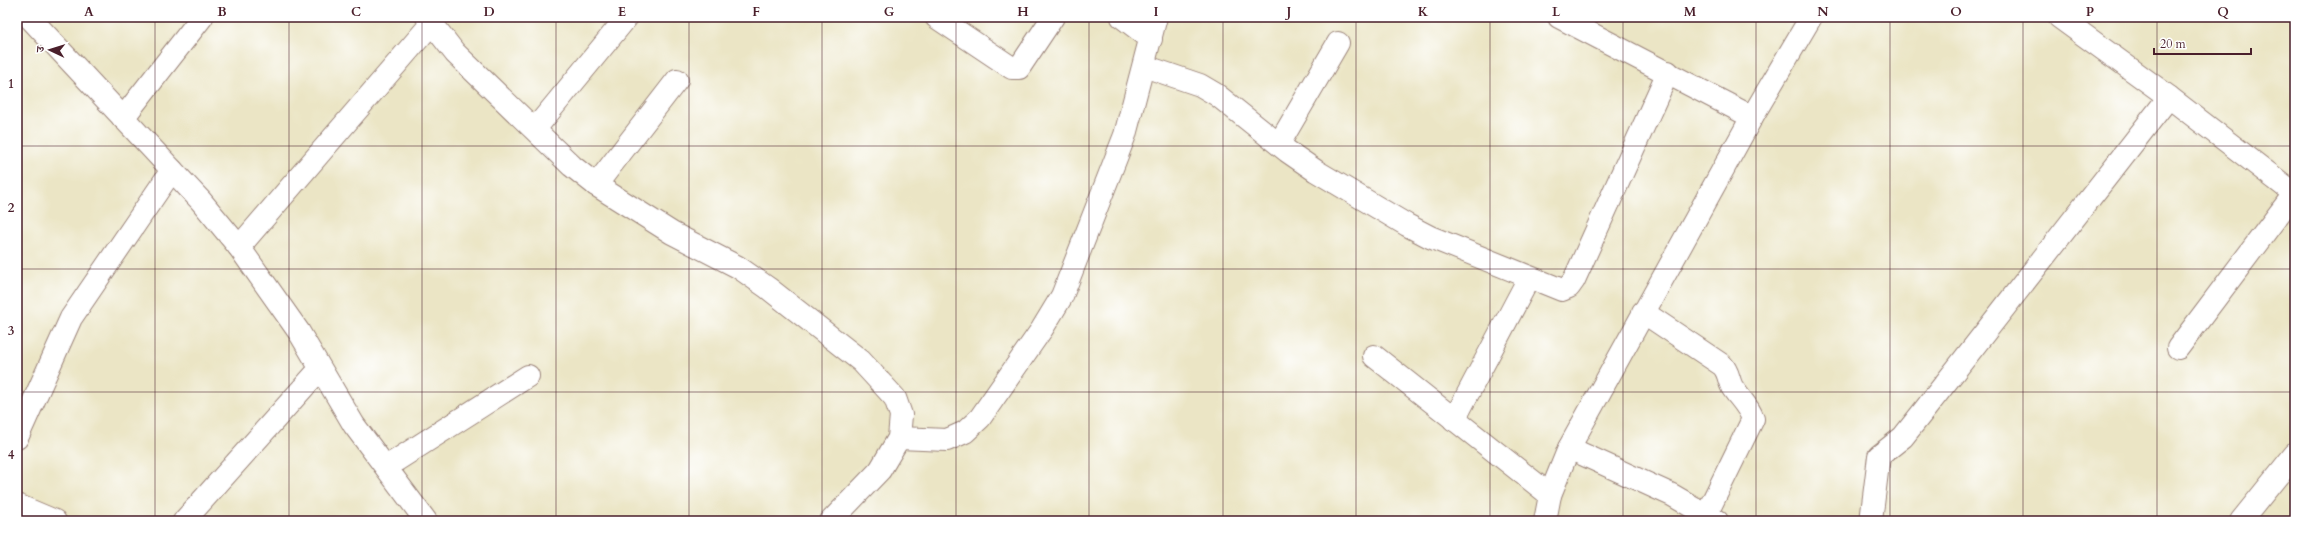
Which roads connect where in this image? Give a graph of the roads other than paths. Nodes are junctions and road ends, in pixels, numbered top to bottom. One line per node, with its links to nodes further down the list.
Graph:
1 (29, 17): 19 (street)
2 (202, 17): 19 (street)
3 (627, 17): 20 (street)
4 (936, 17): 5 (street)
5 (1053, 17)
6 (1122, 17): 12 (street)
7 (1156, 17): 12 (street)
8 (1560, 17): 15 (street)
9 (1811, 17): 18 (street)
10 (2059, 17): 17 (street)
11 (429, 20): 20 (street); 25 (street)
12 (1151, 39): 14 (street)
13 (1338, 43): 21 (street)
14 (1144, 66): 21 (street); 34 (street)
15 (1668, 72): 18 (street); 26 (street)
16 (677, 80): 23 (street)
17 (2169, 97): 24 (street); 46 (street)
18 (1752, 117): 27 (street)
19 (123, 118): 22 (street)
20 (535, 129): 23 (street)
21 (1278, 144): 26 (street)
22 (172, 170): 25 (street); 33 (street)
23 (596, 185): 34 (street)
24 (2295, 194): 28 (street)
25 (239, 247): 30 (street)
26 (1529, 278): 32 (street)
27 (1643, 312): 35 (street); 40 (street)
28 (2178, 348)
29 (1374, 356): 32 (street)
30 (320, 369): 37 (street); 42 (street)
31 (528, 376): 37 (street)
32 (1454, 420): 38 (street)
33 (17, 438)
34 (898, 438): 44 (street)
35 (1570, 448): 38 (street); 40 (street)
36 (2295, 454): 47 (street)
37 (386, 467): 43 (street)
38 (1550, 494): 45 (street)
39 (17, 505): 41 (street)
40 (1712, 518)
41 (55, 521)
42 (184, 521)
43 (426, 521)
44 (831, 521)
45 (1545, 521)
46 (1871, 521)
47 (2241, 521)

